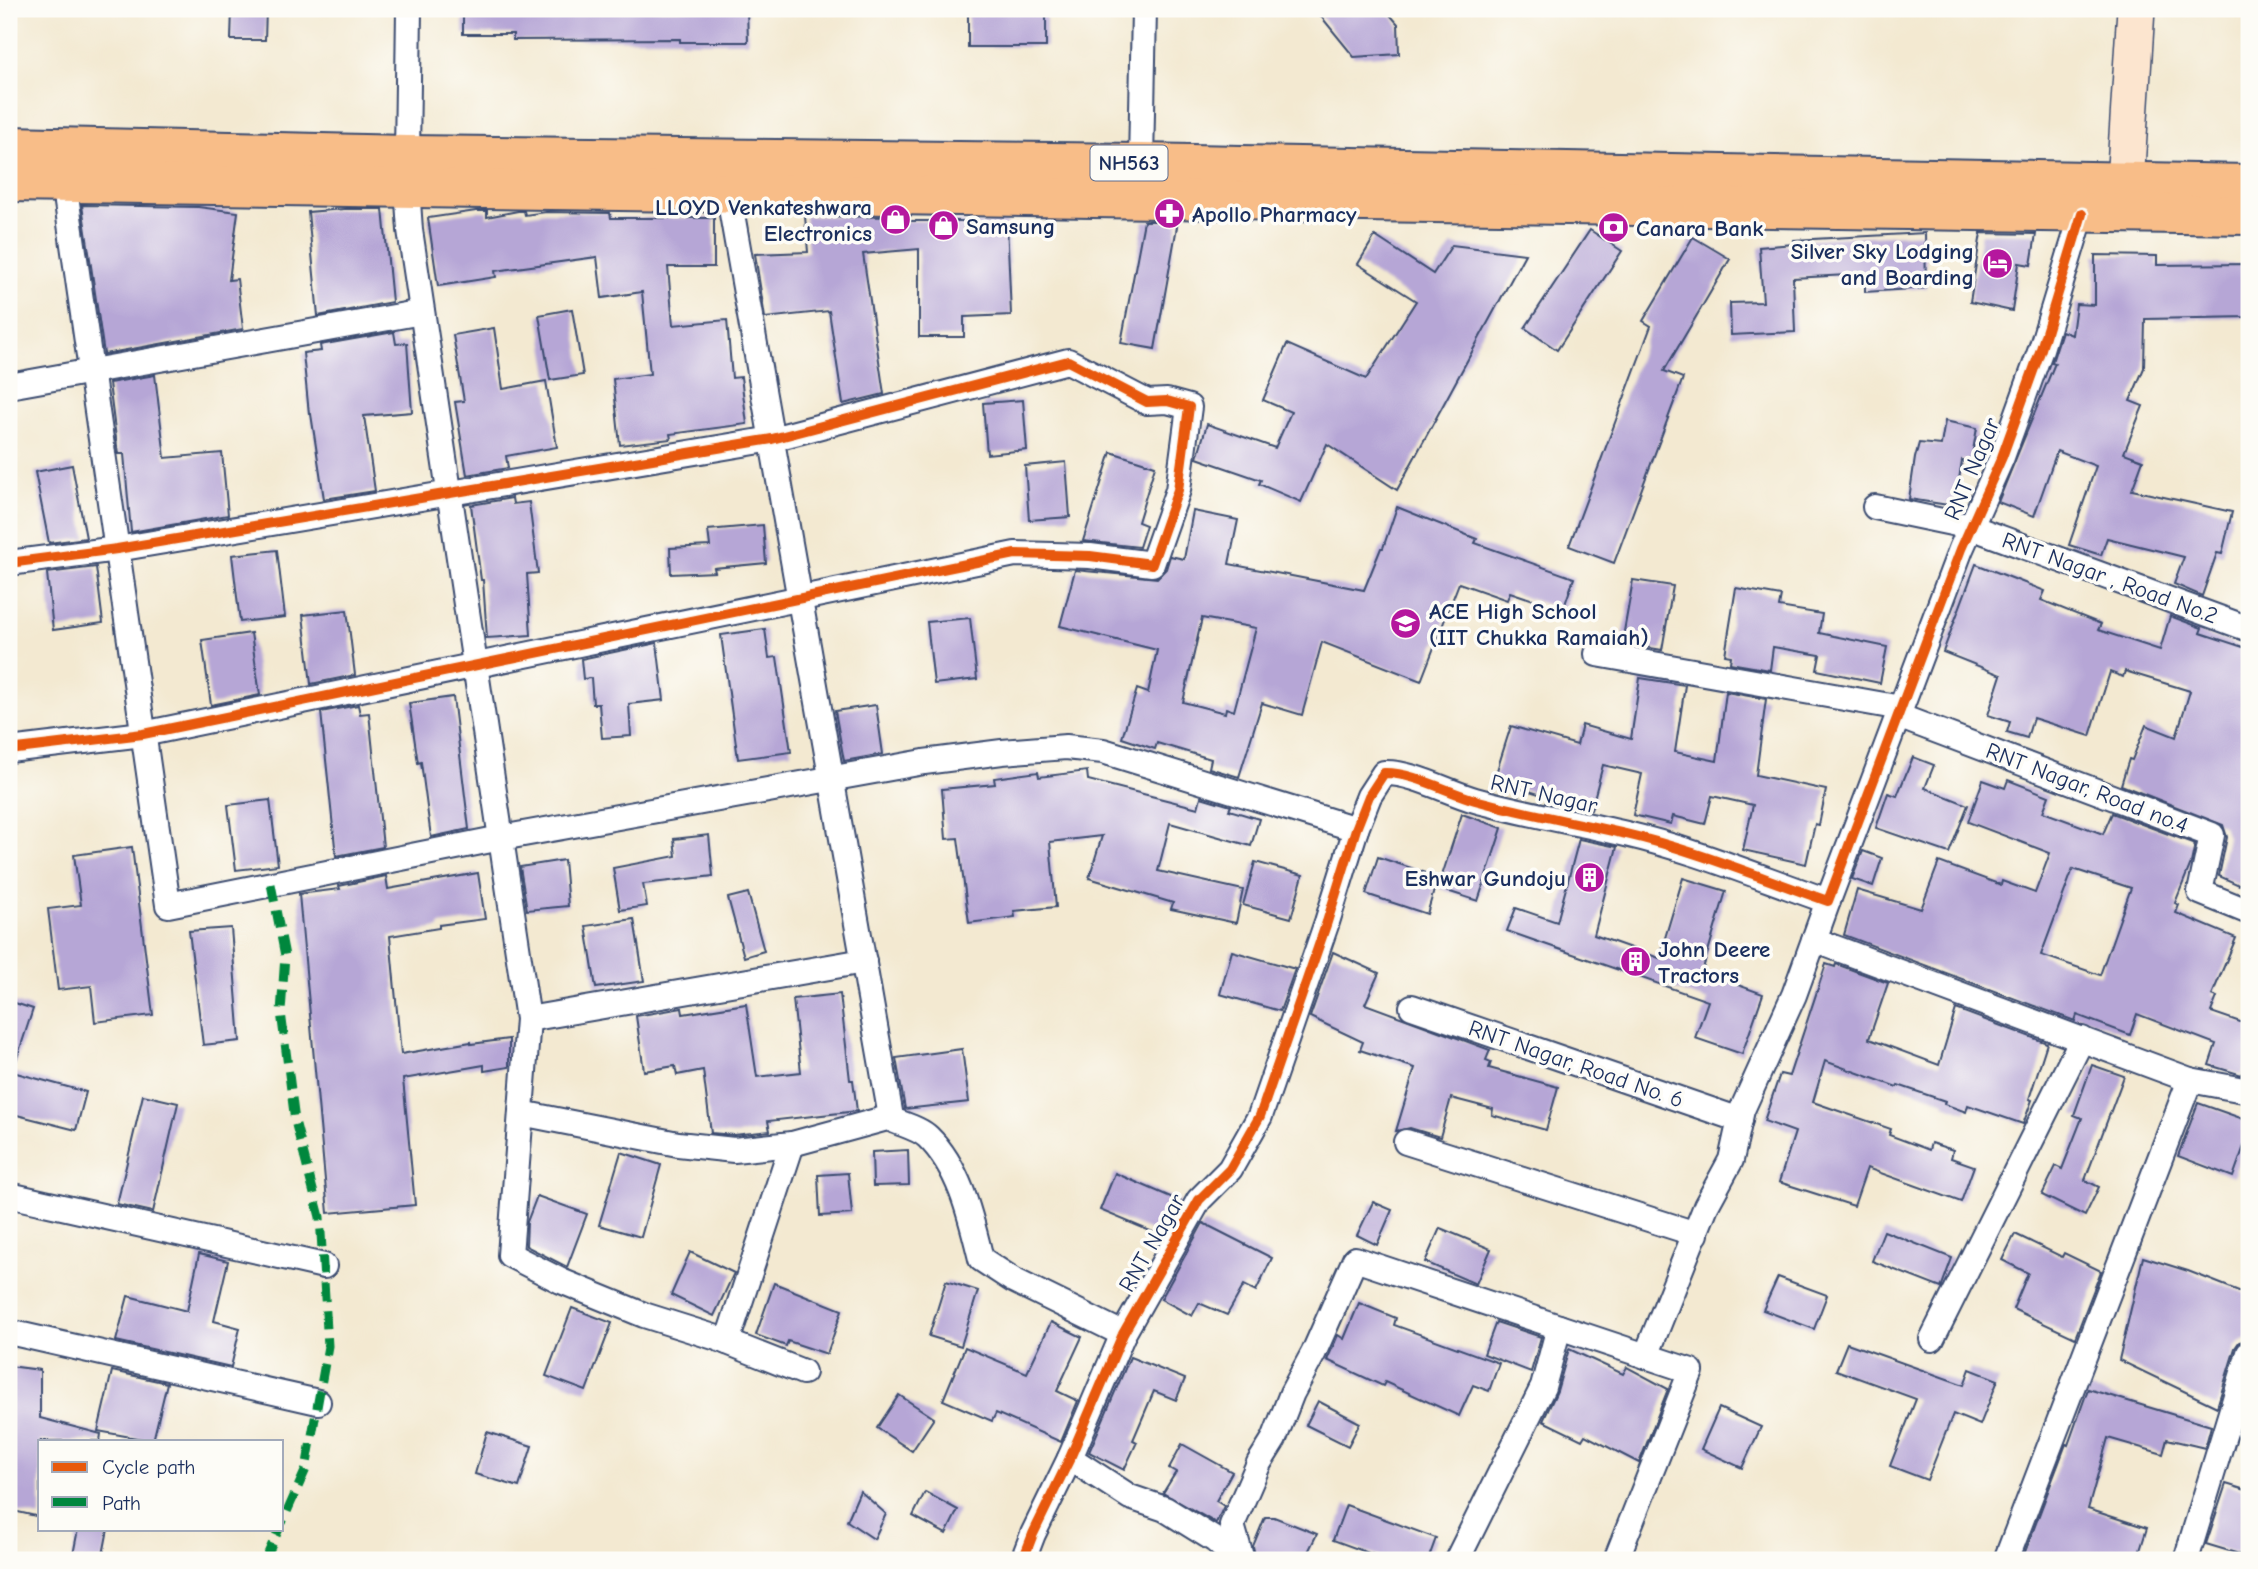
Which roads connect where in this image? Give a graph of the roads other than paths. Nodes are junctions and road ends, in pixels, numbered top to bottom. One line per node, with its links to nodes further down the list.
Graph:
1 (409, 9): 6 (street)
2 (1144, 9): 5 (street)
3 (2136, 9): 9 (street)
4 (9, 146): 6 (highway, NH563)
5 (1141, 163): 6 (highway, NH563); 9 (highway, NH563)
6 (407, 171): 8 (highway, NH563); 11 (highway, NH563); 14 (street)
7 (9, 182): 8 (highway, NH563)
8 (64, 182): 15 (street)
9 (2125, 183): 10 (highway, NH563)
10 (2249, 184)
11 (728, 191): 12 (highway, NH563); 17 (street)
12 (2081, 214): 13 (highway, NH563); 20 (street, RNT Nagar)
13 (2249, 215)
14 (422, 312): 15 (street); 18 (street)
15 (91, 372): 16 (street); 21 (street)
16 (9, 386)
17 (772, 439): 18 (street); 23 (street); 23 (street)
18 (450, 494): 21 (street); 26 (street)
19 (1875, 507): 20 (street, RNT Nagar , Road No.2)
20 (1971, 527): 24 (street, RNT Nagar , Road No.2); 27 (street, RNT Nagar)
21 (117, 549): 22 (street); 28 (street)
22 (9, 564)
23 (800, 599): 26 (street); 30 (street)
24 (2249, 629)
25 (1597, 654): 27 (street)
26 (475, 665): 28 (street); 32 (street)
27 (1900, 712): 33 (street, RNT Nagar); 34 (street, RNT Nagar, Road no.4)
28 (144, 734): 29 (street); 32 (street)
29 (9, 750)
30 (832, 778): 31 (street); 32 (street); 36 (street)
31 (1356, 829): 33 (street, RNT Nagar); 52 (street, RNT Nagar)
32 (501, 838): 38 (street)
33 (1828, 901): 35 (street, RNT Nagar)
34 (2249, 912)
35 (1814, 940): 39 (street); 44 (street, RNT Nagar)
36 (864, 961): 38 (street); 43 (street)
37 (1412, 1007): 44 (street, RNT Nagar, Road No. 6)
38 (528, 1019): 42 (street)
39 (2082, 1039): 40 (street); 53 (street)
40 (2190, 1080): 41 (street); 64 (street)
41 (2249, 1091)
42 (521, 1114): 46 (street); 54 (street)
43 (891, 1117): 46 (street); 52 (street)
44 (1740, 1120): 48 (street, RNT Nagar)
45 (1406, 1142): 48 (street)
46 (792, 1144): 54 (street)
47 (9, 1195): 49 (street)
48 (1696, 1234): 56 (street, RNT Nagar)
49 (324, 1266)
50 (1559, 1327): 56 (street); 62 (street); 63 (street)
51 (9, 1332): 58 (street)
52 (1123, 1334): 59 (street, RNT Nagar)
53 (1932, 1339)
54 (727, 1342): 57 (street)
55 (2249, 1353): 65 (street)
56 (1646, 1356): 60 (street)
57 (803, 1372)
58 (318, 1402)
59 (1070, 1458): 61 (street, RNT Nagar); 62 (street)
60 (1627, 1556)
61 (1023, 1560)
62 (1240, 1560)
63 (1457, 1560)
64 (2006, 1560)
65 (2186, 1560)

